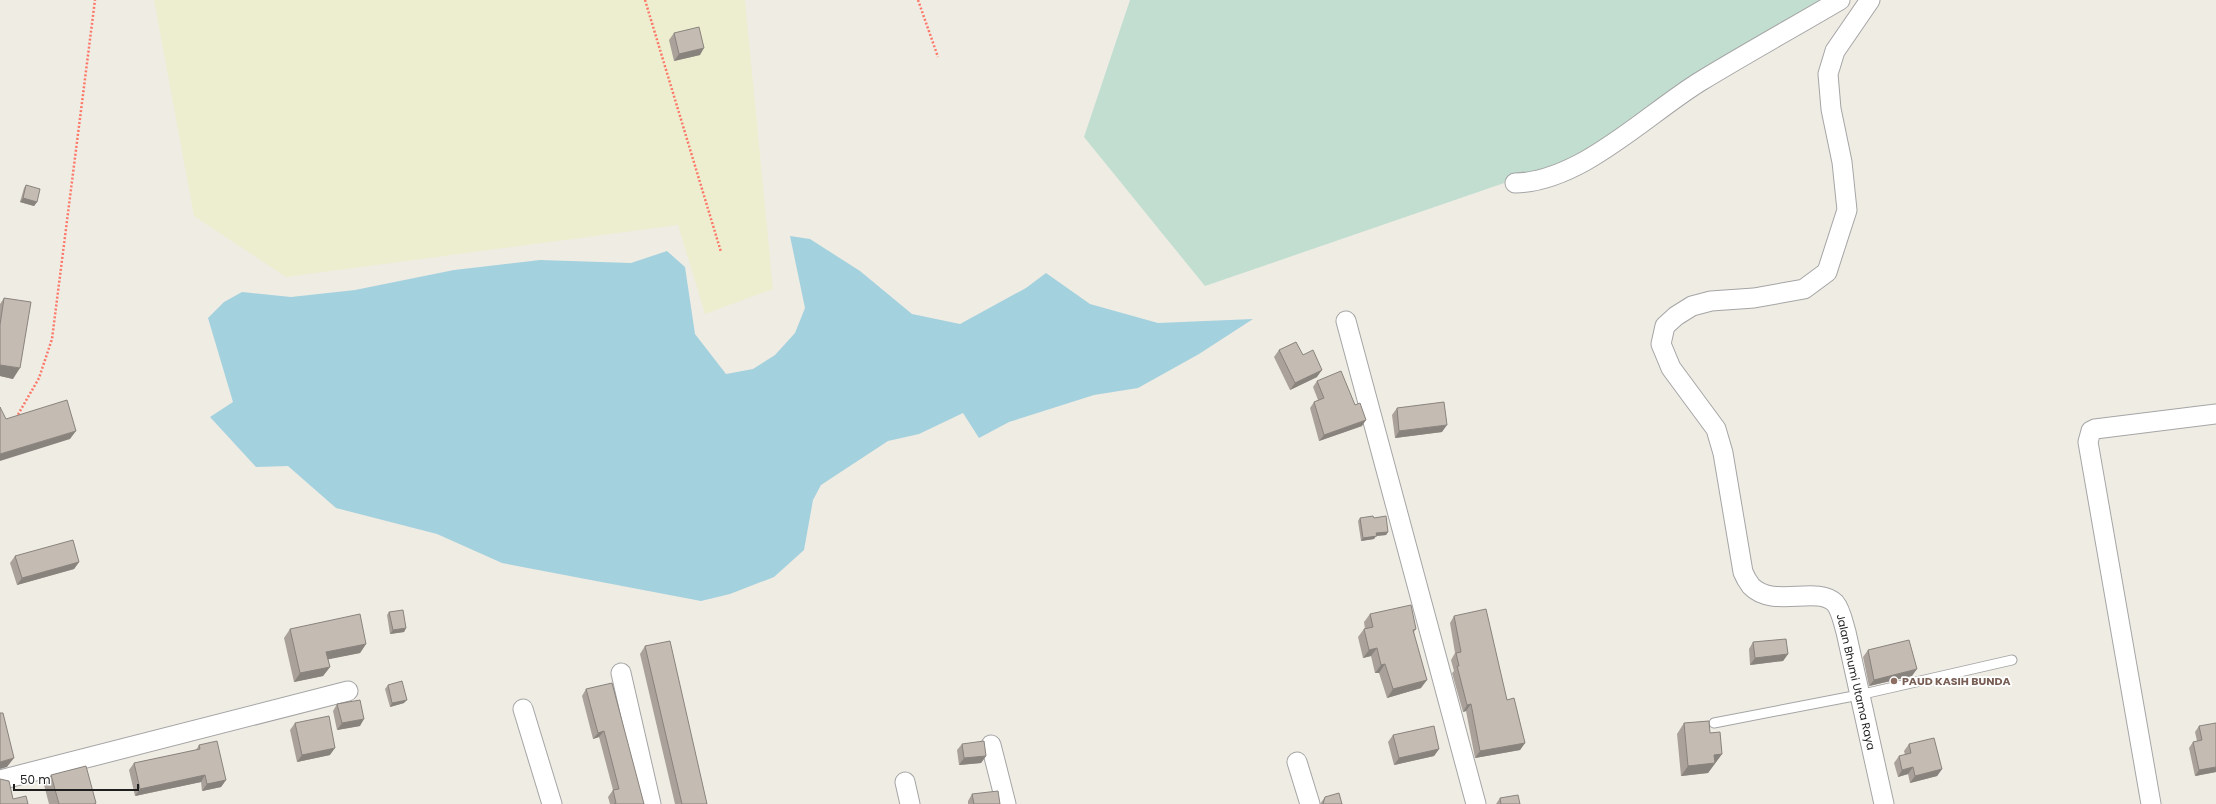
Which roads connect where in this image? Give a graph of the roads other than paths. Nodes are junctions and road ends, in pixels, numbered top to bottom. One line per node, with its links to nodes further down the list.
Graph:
1 (1840, 0): 3 (street)
2 (1870, 0): 9 (street, Jalan Bhumi Utama Raya)
3 (1515, 183)
4 (1346, 321): 21 (street)
5 (2216, 414): 23 (street)
6 (2012, 660): 9 (lane)
7 (621, 673): 17 (street)
8 (348, 691): 14 (street)
9 (1860, 695): 11 (lane); 22 (street, Jalan Bhumi Utama Raya)
10 (523, 710): 16 (street)
11 (1714, 723)
12 (991, 745): 19 (street)
13 (1297, 762): 20 (street)
14 (0, 780)
15 (905, 782): 18 (street)
16 (552, 804)
17 (651, 804)
18 (910, 804)
19 (1006, 804)
20 (1310, 804)
21 (1476, 804)
22 (1884, 804)
23 (2151, 804)

